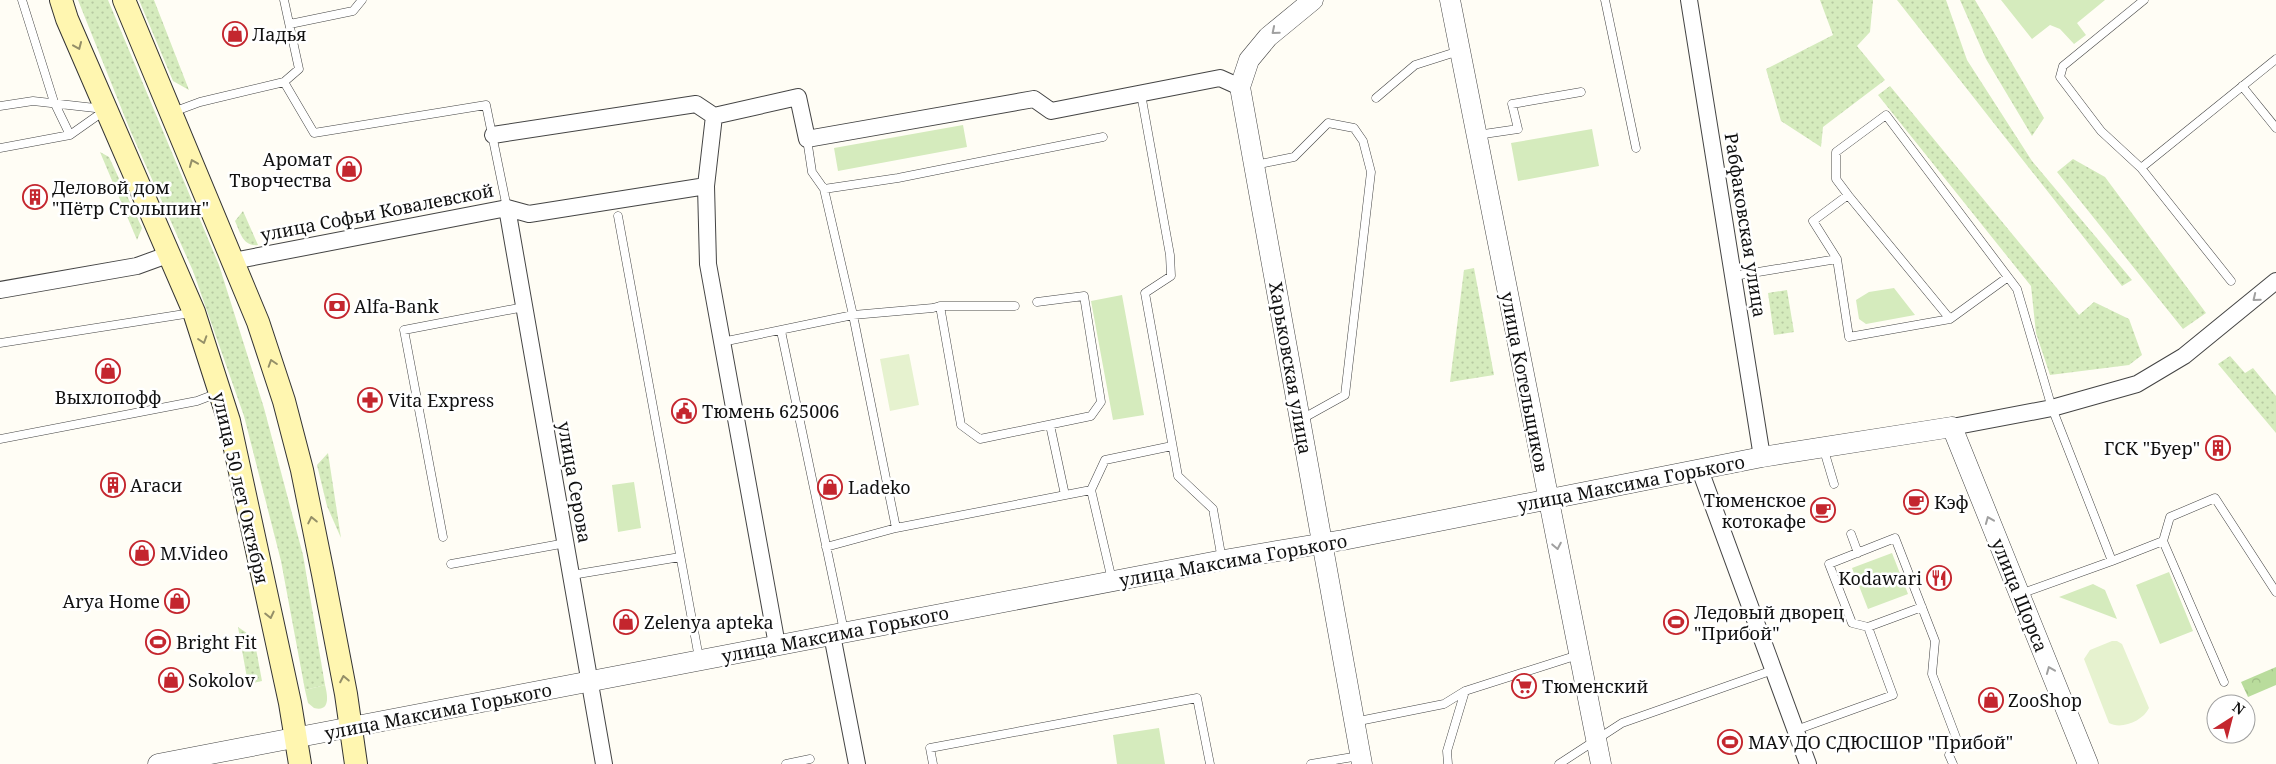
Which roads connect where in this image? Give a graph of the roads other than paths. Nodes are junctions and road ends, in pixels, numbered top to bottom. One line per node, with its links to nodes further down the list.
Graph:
1 (22, 0): 20 (lane)
2 (61, 0): 22 (main road, улица 50 лет Октября, one-way to 22)
3 (124, 0): 23 (main road)
4 (284, 0): 11 (lane)
5 (362, 0): 11 (lane)
6 (1313, 0): 16 (street, Харьковская улица, one-way to 16)
7 (1450, 0): 12 (street, улица Котельщиков)
8 (1605, 0): 32 (lane)
9 (1689, 0): 43 (street, Рабфаковская улица)
10 (2144, 0): 34 (lane)
11 (290, 24): 14 (lane)
12 (1461, 50): 19 (lane); 27 (street, улица Котельщиков)
13 (2276, 59): 15 (lane)
14 (284, 82): 23 (lane); 26 (lane)
15 (2242, 86): 25 (lane); 34 (lane)
16 (1240, 87): 18 (street); 33 (street, Харьковская улица)
17 (1581, 92): 27 (lane)
18 (1141, 94): 30 (street); 64 (lane)
19 (1376, 98)
20 (54, 102): 21 (lane); 22 (lane); 28 (lane)
21 (0, 106)
22 (106, 110): 28 (lane); 40 (main road, улица 50 лет Октября)
23 (172, 112): 42 (main road, one-way to 23)
24 (714, 116): 26 (street); 30 (street); 35 (street)
25 (2276, 128)
26 (492, 135): 38 (lane)
27 (1477, 135): 71 (street, улица Котельщиков)
28 (70, 136): 31 (lane)
29 (1104, 137): 36 (lane)
30 (807, 139): 36 (lane)
31 (0, 148)
32 (1636, 148)
33 (1254, 165): 60 (street, Харьковская улица); 60 (lane)
34 (2141, 168): 45 (lane)
35 (706, 186): 38 (street, улица Софьи Ковалевской); 56 (street)
36 (824, 189): 53 (lane)
37 (1848, 195): 41 (lane); 44 (lane); 54 (lane)
38 (507, 208): 42 (street, улица Софьи Ковалевской); 51 (street, улица Серова)
39 (618, 216): 80 (lane)
40 (170, 254): 47 (street); 52 (main road, улица 50 лет Октября)
41 (1837, 259): 43 (lane); 54 (lane)
42 (233, 261): 99 (main road, one-way to 42)
43 (1734, 276): 66 (street, Рабфаковская улица)
44 (2008, 277): 54 (lane); 59 (lane)
45 (2231, 281)
46 (2276, 281): 59 (street, улица Максима Горького, one-way to 59)
47 (0, 290)
48 (1037, 302): 61 (lane)
49 (940, 306): 50 (lane); 53 (lane); 61 (lane)
50 (1015, 306)
51 (524, 307): 74 (lane); 76 (street, улица Серова)
52 (194, 312): 57 (lane); 58 (main road, улица 50 лет Октября, one-way to 58)
53 (853, 315): 55 (lane); 72 (lane)
54 (1950, 319)
55 (781, 331): 56 (lane); 78 (lane)
56 (722, 342): 91 (street)
57 (0, 343)
58 (220, 392): 63 (lane); 102 (main road, улица 50 лет Октября, one-way to 102)
59 (2052, 408): 62 (street, улица Максима Горького); 81 (lane)
60 (1300, 420): 77 (street, Харьковская улица)
61 (1050, 425): 70 (lane)
62 (1952, 426): 65 (street, улица Максима Горького); 87 (street, улица Щорса, one-way to 62)
63 (0, 439)
64 (1172, 446): 69 (lane); 82 (lane)
65 (1823, 447): 66 (street, улица Максима Горького); 68 (lane)
66 (1762, 457): 67 (street, улица Максима Горького)
67 (1700, 470): 71 (street, улица Максима Горького); 94 (street)
68 (1834, 484)
69 (1092, 490): 70 (lane); 85 (lane)
70 (1065, 495): 72 (lane)
71 (1547, 498): 77 (street, улица Максима Горького); 92 (street, улица Котельщиков, one-way to 92)
72 (896, 528): 78 (lane)
73 (1851, 534): 79 (lane)
74 (443, 537)
75 (2163, 542): 81 (lane); 86 (lane); 96 (lane)
76 (566, 543): 83 (lane); 84 (street, улица Серова)
77 (1322, 544): 82 (street, улица Максима Горького); 98 (street, Харьковская улица)
78 (826, 546): 90 (lane)
79 (1858, 553): 88 (lane); 89 (lane)
80 (680, 557): 84 (lane); 93 (lane)
81 (2112, 560): 87 (lane)
82 (1222, 561): 85 (street, улица Максима Горького)
83 (452, 564)
84 (572, 575): 95 (street, улица Серова)
85 (1113, 582): 90 (street, улица Максима Горького)
86 (2276, 592)
87 (2019, 594): 119 (street, улица Щорса, one-way to 87)
88 (1922, 607): 89 (lane); 118 (lane)
89 (1868, 627): 100 (lane)
90 (838, 634): 91 (street, улица Максима Горького); 110 (street)
91 (777, 646): 93 (street, улица Максима Горького)
92 (1578, 656): 97 (lane); 101 (street, улица Котельщиков)
93 (700, 660): 95 (street, улица Максима Горького)
94 (1774, 670): 100 (street); 101 (lane)
95 (590, 681): 99 (street, улица Максима Горького); 108 (street, улица Серова)
96 (2224, 682)
97 (1465, 691): 98 (lane); 114 (lane)
98 (1354, 722): 104 (street, Харьковская улица)
99 (350, 728): 102 (street, улица Максима Горького); 107 (main road)
100 (1796, 730): 117 (street)
101 (1596, 738): 115 (lane); 116 (street, улица Котельщиков)
102 (296, 739): 105 (street, улица Максима Горького); 106 (main road, улица 50 лет Октября)
103 (810, 759): 109 (lane)
104 (1361, 760): 113 (lane)
105 (158, 764)
106 (300, 764)
107 (356, 764)
108 (604, 764)
109 (786, 764)
110 (857, 764)
111 (933, 764): 112 (lane)
112 (1210, 764)
113 (1311, 764)
114 (1448, 764)
115 (1559, 764)
116 (1601, 764)
117 (1808, 764)
118 (1953, 764)
119 (2088, 764)

